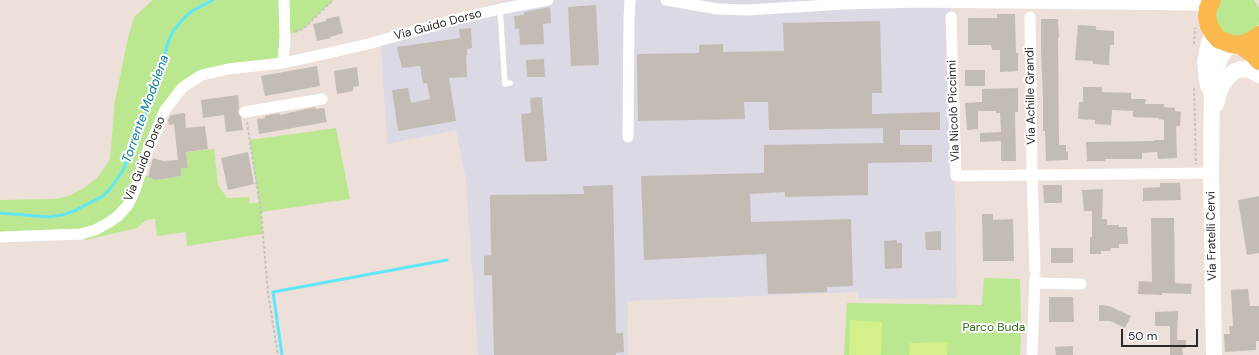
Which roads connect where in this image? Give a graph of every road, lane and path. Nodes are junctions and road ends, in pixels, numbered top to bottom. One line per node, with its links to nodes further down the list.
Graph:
1 (284, 0): 13 (street)
2 (333, 0): 13 (path)
3 (548, 0): 8 (street, Via Guido Dorso)
4 (630, 0): 22 (street)
5 (666, 0): 6 (street)
6 (917, 1): 7 (street)
7 (1210, 4): 11 (main road)
8 (500, 9): 16 (street, Via Guido Dorso); 18 (lane)
9 (952, 17): 24 (street, Via Nicolò Piccinni)
10 (1030, 17): 24 (street, Via Achille Grandi)
11 (1214, 34): 14 (main road); 21 (main road, Via Fratelli Cervi)
12 (1259, 35): 14 (main road)
13 (285, 37): 16 (street)
14 (1235, 45): 15 (main road); 21 (main road, Via Fratelli Cervi)
15 (1259, 61)
16 (283, 63): 25 (street, Via Guido Dorso)
17 (1259, 75): 21 (main road, Via Fratelli Cervi)
18 (510, 83)
19 (322, 99): 20 (street)
20 (246, 116): 28 (path)
21 (1212, 118): 23 (main road, Via Fratelli Cervi)
22 (628, 137)
23 (1211, 173): 24 (street, Via Nicolò Piccinni); 30 (main road, Via Fratelli Cervi)
24 (1032, 175): 26 (street)
25 (0, 237)
26 (1035, 277): 27 (street); 29 (street)
27 (1081, 284)
28 (278, 355)
29 (1032, 355)
30 (1214, 355)

